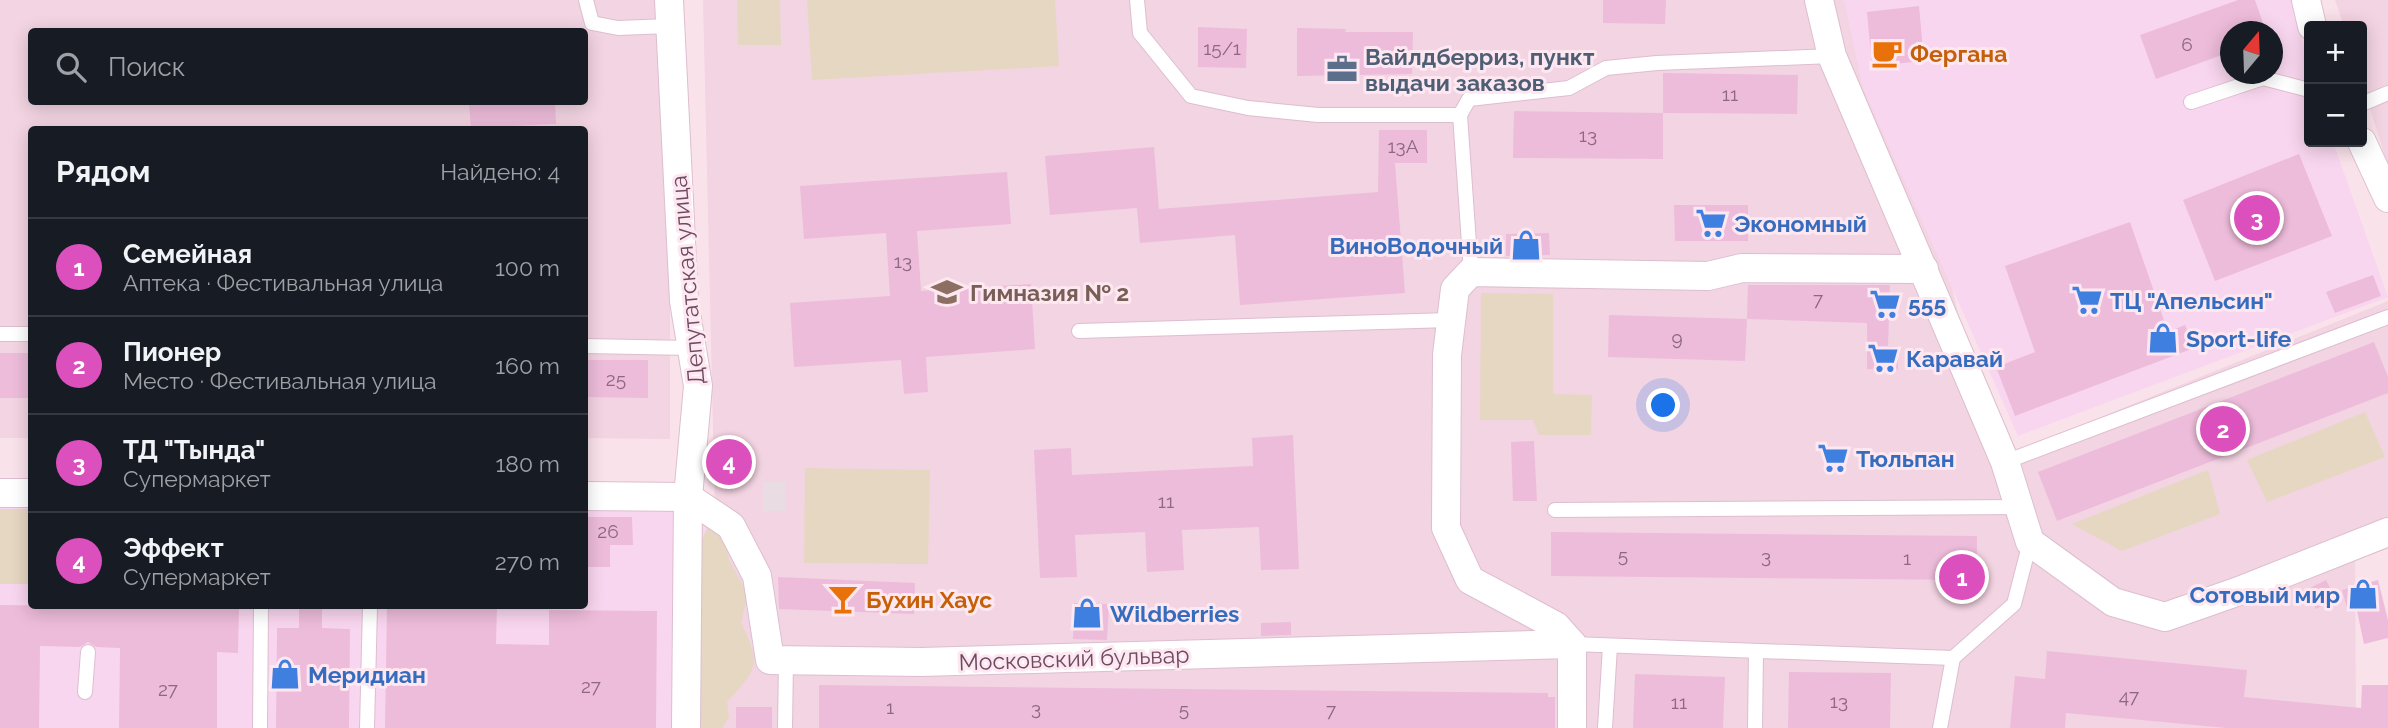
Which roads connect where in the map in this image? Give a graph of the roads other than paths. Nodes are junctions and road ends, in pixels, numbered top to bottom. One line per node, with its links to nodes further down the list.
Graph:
1 (586, 0): 5 (lane)
2 (1137, 0): 12 (lane)
3 (1819, 0): 7 (street)
4 (2306, 0): 6 (street)
5 (669, 13): 23 (street, Депутатская улица)
6 (2311, 21)
7 (1832, 56): 12 (lane); 15 (street)
8 (2304, 89): 10 (lane)
9 (2388, 93): 11 (lane)
10 (2191, 102)
11 (2367, 102)
12 (1460, 116): 16 (lane)
13 (2365, 147): 14 (street)
14 (2386, 188)
15 (1924, 269): 16 (street); 24 (street)
16 (1471, 272): 18 (street)
17 (2388, 317): 24 (lane)
18 (1451, 320): 19 (lane); 35 (street)
19 (1079, 331)
20 (0, 334): 21 (lane)
21 (28, 334)
22 (588, 346): 23 (lane)
23 (691, 348): 28 (street, Депутатская улица)
24 (2005, 462): 29 (street)
25 (0, 492): 26 (street)
26 (28, 493)
27 (588, 496): 28 (street)
28 (688, 497): 40 (street); 44 (street, Депутатская улица)
29 (2020, 507): 30 (lane); 32 (street)
30 (1555, 510)
31 (2388, 532): 32 (street)
32 (2030, 542): 39 (lane)
33 (261, 609): 42 (lane)
34 (370, 609): 43 (lane)
35 (1572, 644): 36 (lane); 40 (street, Московский бульвар); 46 (street)
36 (1610, 646): 37 (lane); 47 (lane)
37 (1756, 651): 39 (lane); 48 (lane)
38 (88, 652): 41 (lane)
39 (1953, 658): 49 (lane)
40 (786, 660): 45 (lane)
41 (85, 692)
42 (260, 728)
43 (367, 728)
44 (686, 728)
45 (785, 728)
46 (1572, 728)
47 (1605, 728)
48 (1755, 728)
49 (1940, 728)

